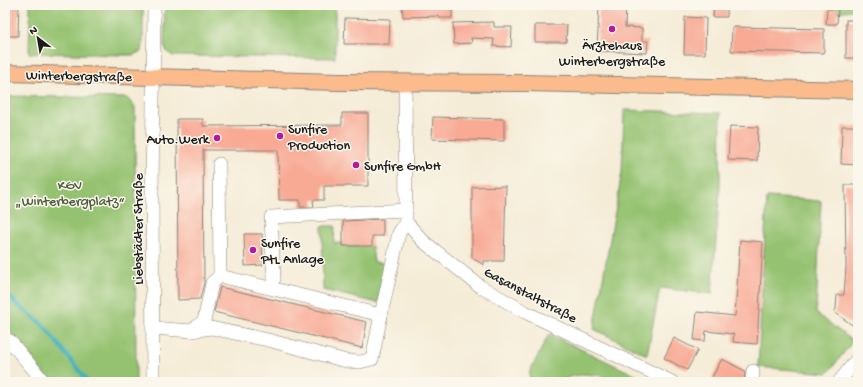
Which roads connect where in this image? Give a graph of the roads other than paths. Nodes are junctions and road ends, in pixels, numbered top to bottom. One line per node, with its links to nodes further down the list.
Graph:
1 (154, 5): 3 (street, Liebstädter Straße)
2 (5, 73): 3 (main road, Winterbergstraße)
3 (154, 77): 4 (main road, Winterbergstraße); 11 (street, Liebstädter Straße)
4 (405, 82): 5 (main road, Winterbergstraße); 7 (street)
5 (858, 90)
6 (219, 164): 8 (street)
7 (406, 216): 9 (street); 10 (street); 17 (street, Gasanstaltstraße)
8 (220, 276): 10 (street); 12 (street)
9 (274, 279)
10 (381, 315): 12 (street)
11 (153, 328): 12 (street); 16 (street, Liebstädter Straße)
12 (191, 331)
13 (5, 339): 15 (street)
14 (858, 358): 18 (street)
15 (44, 382)
16 (154, 382)
17 (672, 382)
18 (839, 382)

